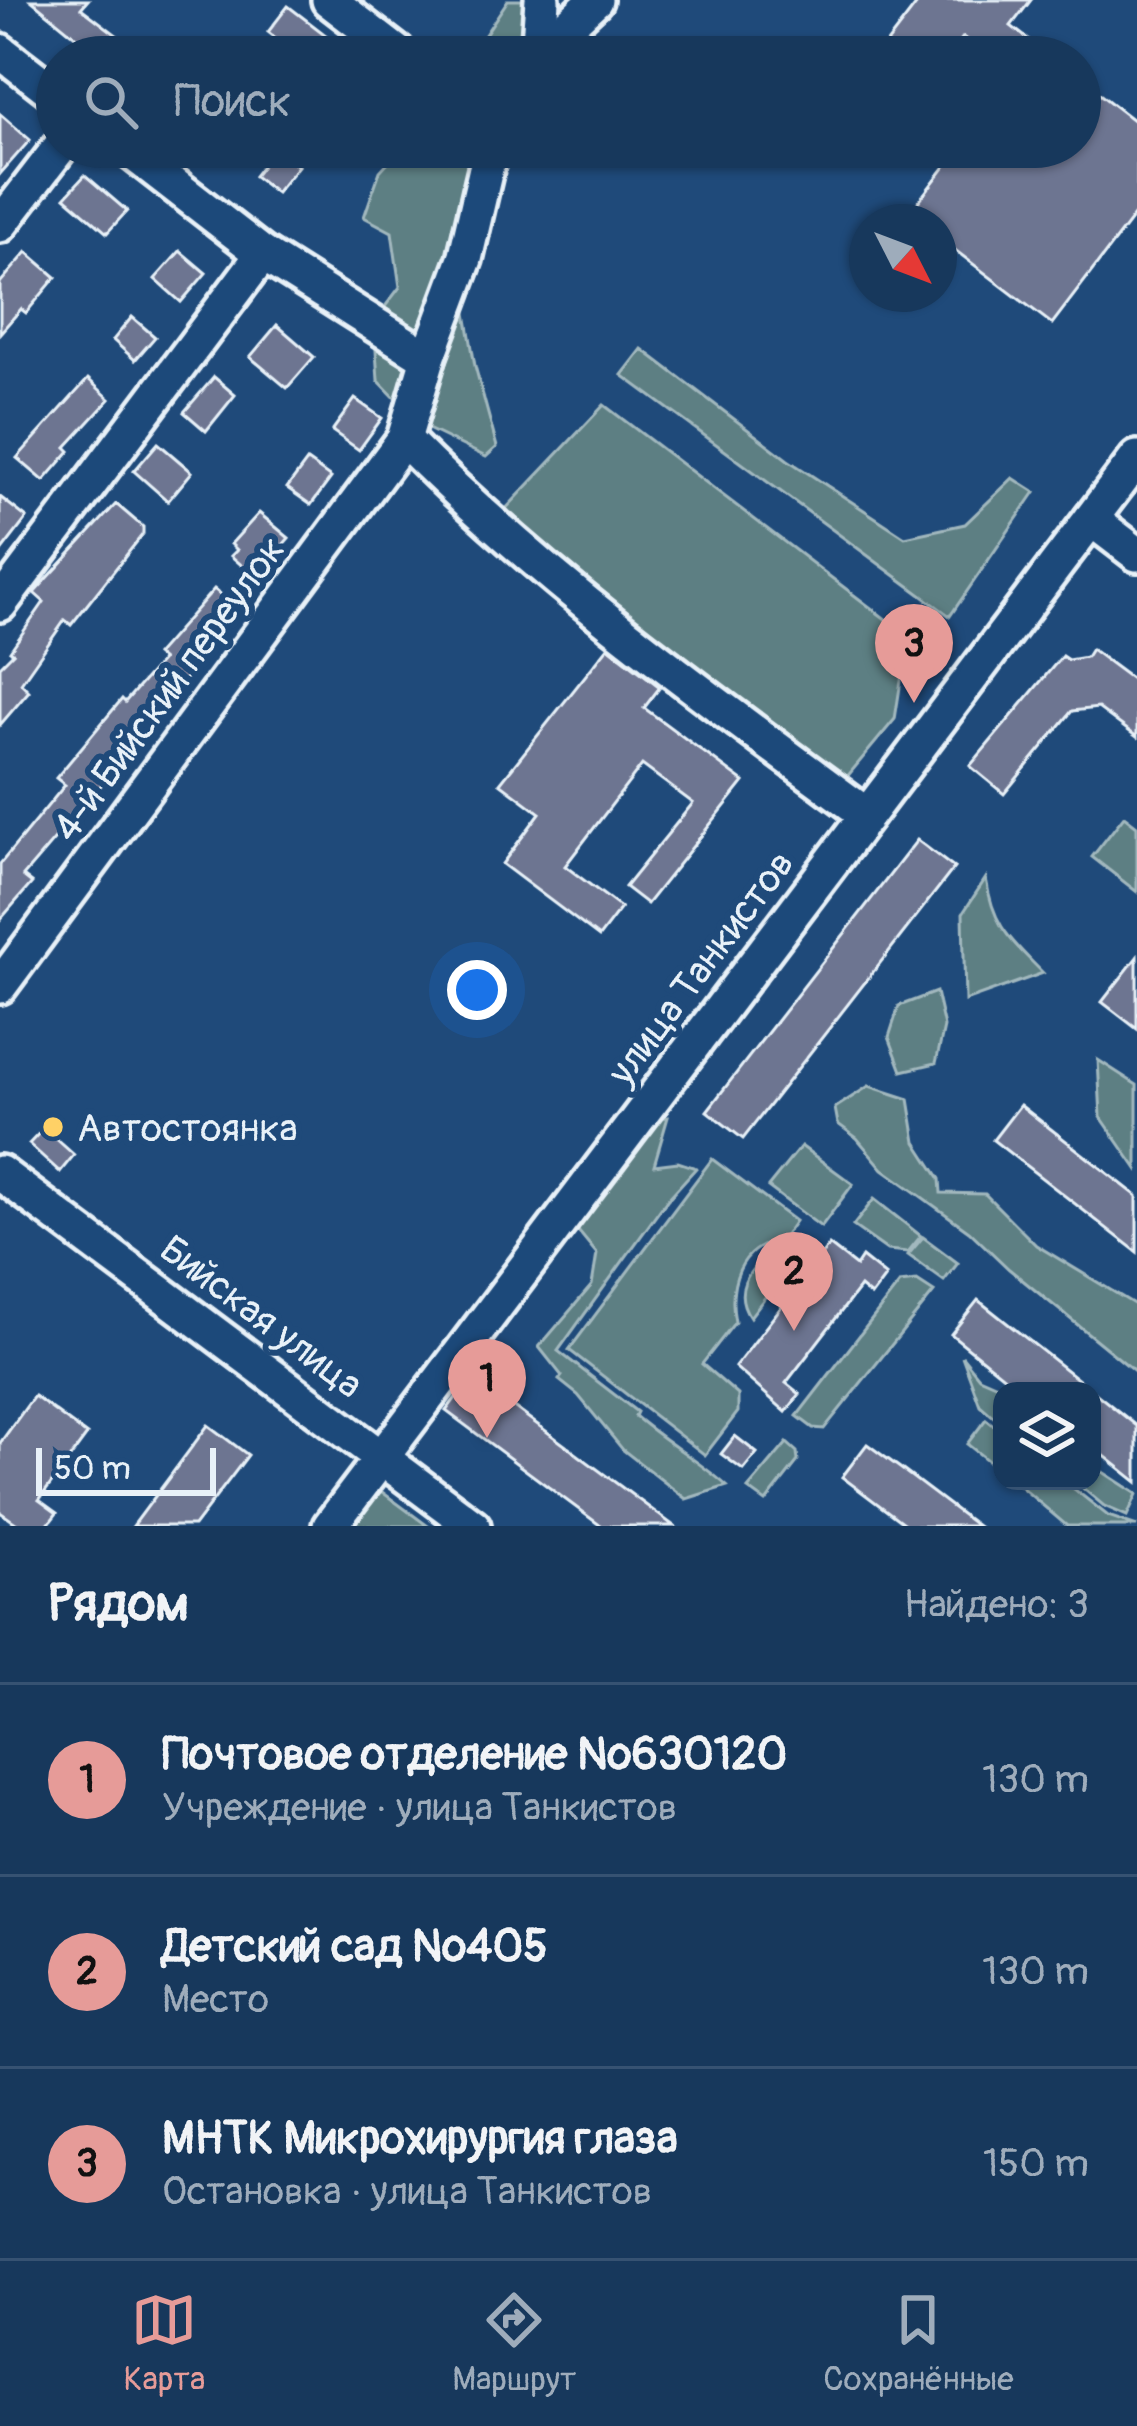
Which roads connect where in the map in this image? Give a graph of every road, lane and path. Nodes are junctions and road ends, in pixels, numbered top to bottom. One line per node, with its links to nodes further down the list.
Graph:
1 (329, 0): 4 (street)
2 (542, 0): 5 (street)
3 (595, 0): 6 (street)
4 (376, 36)
5 (540, 36)
6 (560, 36)
7 (0, 51): 8 (street)
8 (36, 78)
9 (44, 168): 12 (street)
10 (152, 168): 13 (street)
11 (486, 168): 14 (street, 4-й Бийский переулок)
12 (0, 225)
13 (263, 254): 14 (street); 19 (street)
14 (428, 358): 15 (street, 4-й Бийский переулок)
15 (404, 439): 20 (street); 21 (street, 4-й Бийский переулок)
16 (1137, 458): 17 (street, улица Танкистов)
17 (1091, 519): 18 (street); 20 (street, улица Танкистов)
18 (1137, 554)
19 (0, 604)
20 (867, 815): 23 (street, улица Танкистов)
21 (0, 986)
22 (0, 1174): 23 (street, Бийская улица)
23 (382, 1457): 24 (street, улица Танкистов); 25 (street, Бийская улица)
24 (330, 1526)
25 (473, 1526)

